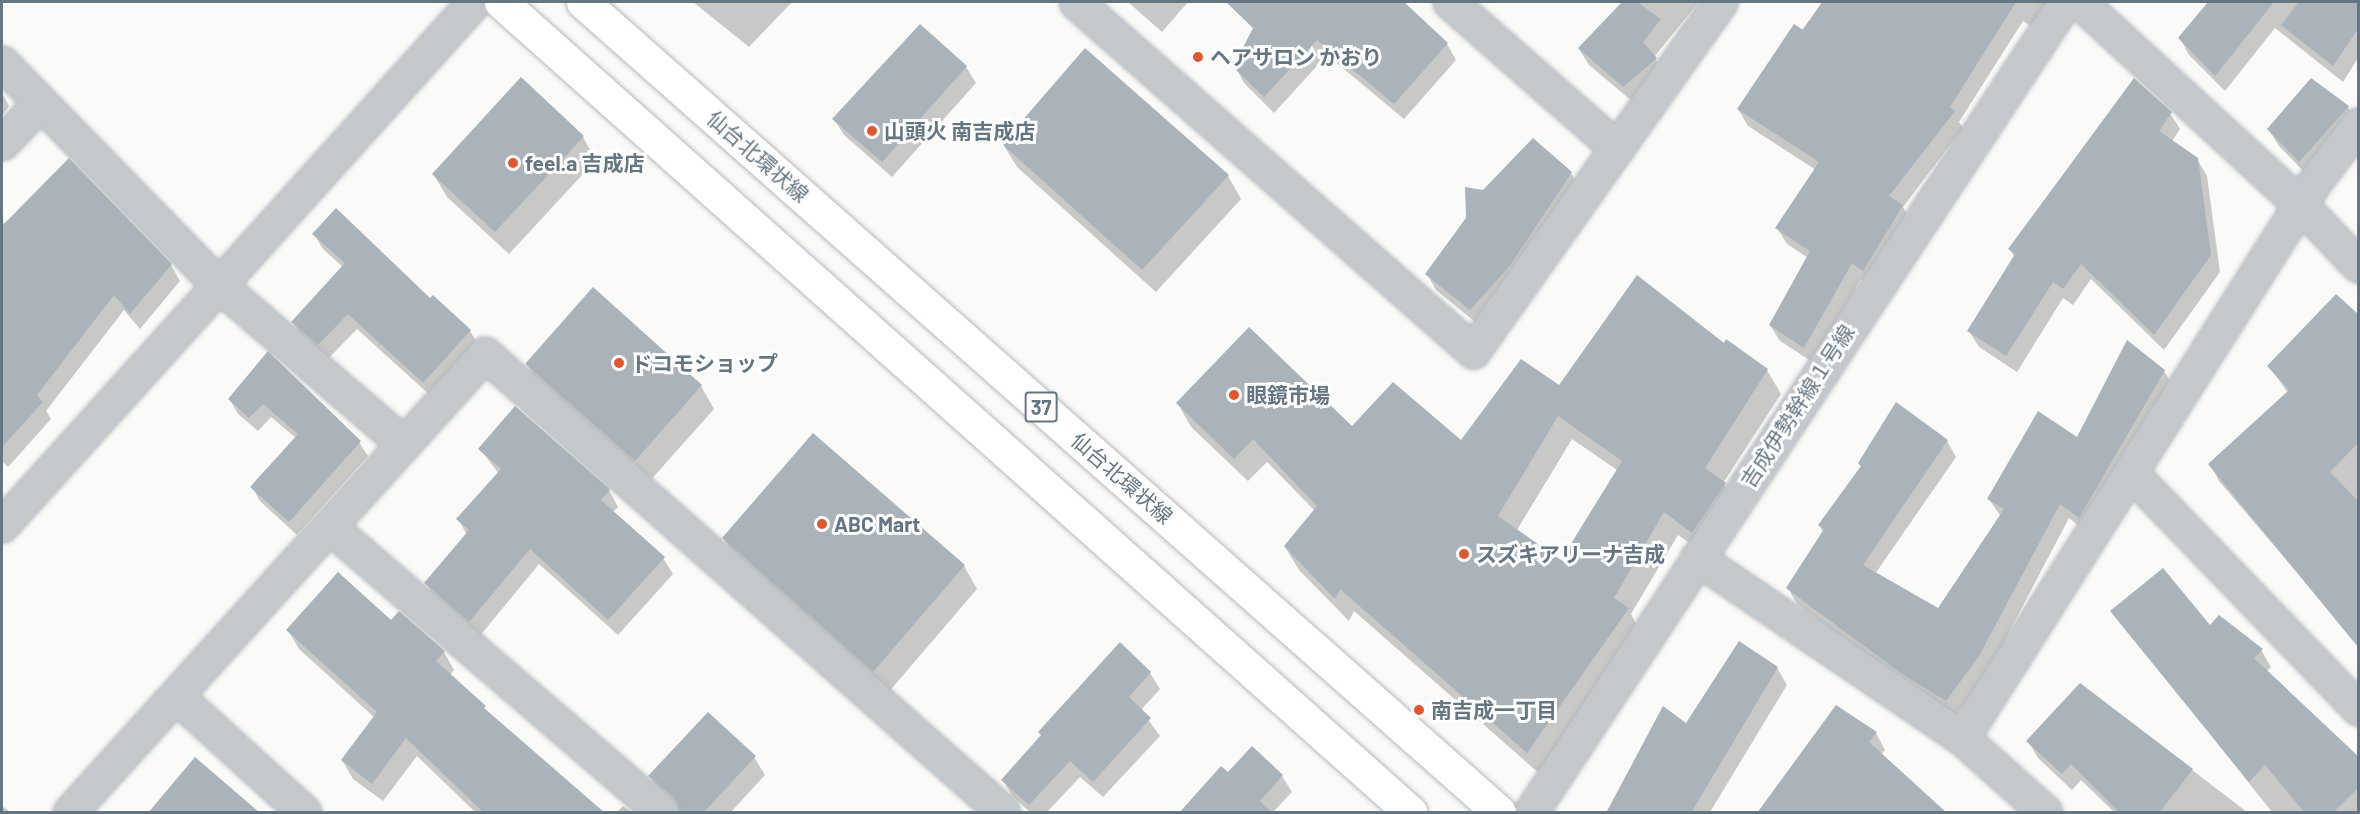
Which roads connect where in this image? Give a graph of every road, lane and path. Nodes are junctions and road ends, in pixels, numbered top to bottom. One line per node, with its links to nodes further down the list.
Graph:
1 (474, 2): 16 (street)
2 (501, 2): 29 (main road)
3 (583, 2): 30 (main road, 仙台北環状線 / 37)
4 (1076, 2): 13 (street)
5 (1450, 2): 13 (street)
6 (1720, 2): 13 (street)
7 (2065, 2): 21 (street, 吉成伊勢幹線１号線)
8 (2080, 2): 14 (street)
9 (2, 63): 10 (street)
10 (39, 104): 12 (street); 16 (street)
11 (2358, 125): 14 (street)
12 (2, 143)
13 (1617, 148)
14 (2301, 205): 15 (street); 18 (street)
15 (2358, 265)
16 (219, 285): 17 (street); 19 (street)
17 (404, 444): 20 (street); 28 (street)
18 (2131, 473): 23 (street); 24 (street)
19 (2, 525)
20 (330, 527): 22 (street); 27 (street)
21 (1697, 558): 24 (street); 31 (street, 吉成伊勢幹線１号線)
22 (176, 696): 25 (street); 26 (street)
23 (2358, 708)
24 (1962, 738): 32 (street)
25 (70, 813)
26 (304, 813)
27 (661, 813)
28 (1003, 813)
29 (1410, 813)
30 (1499, 813)
31 (1531, 813)
32 (2045, 813)

